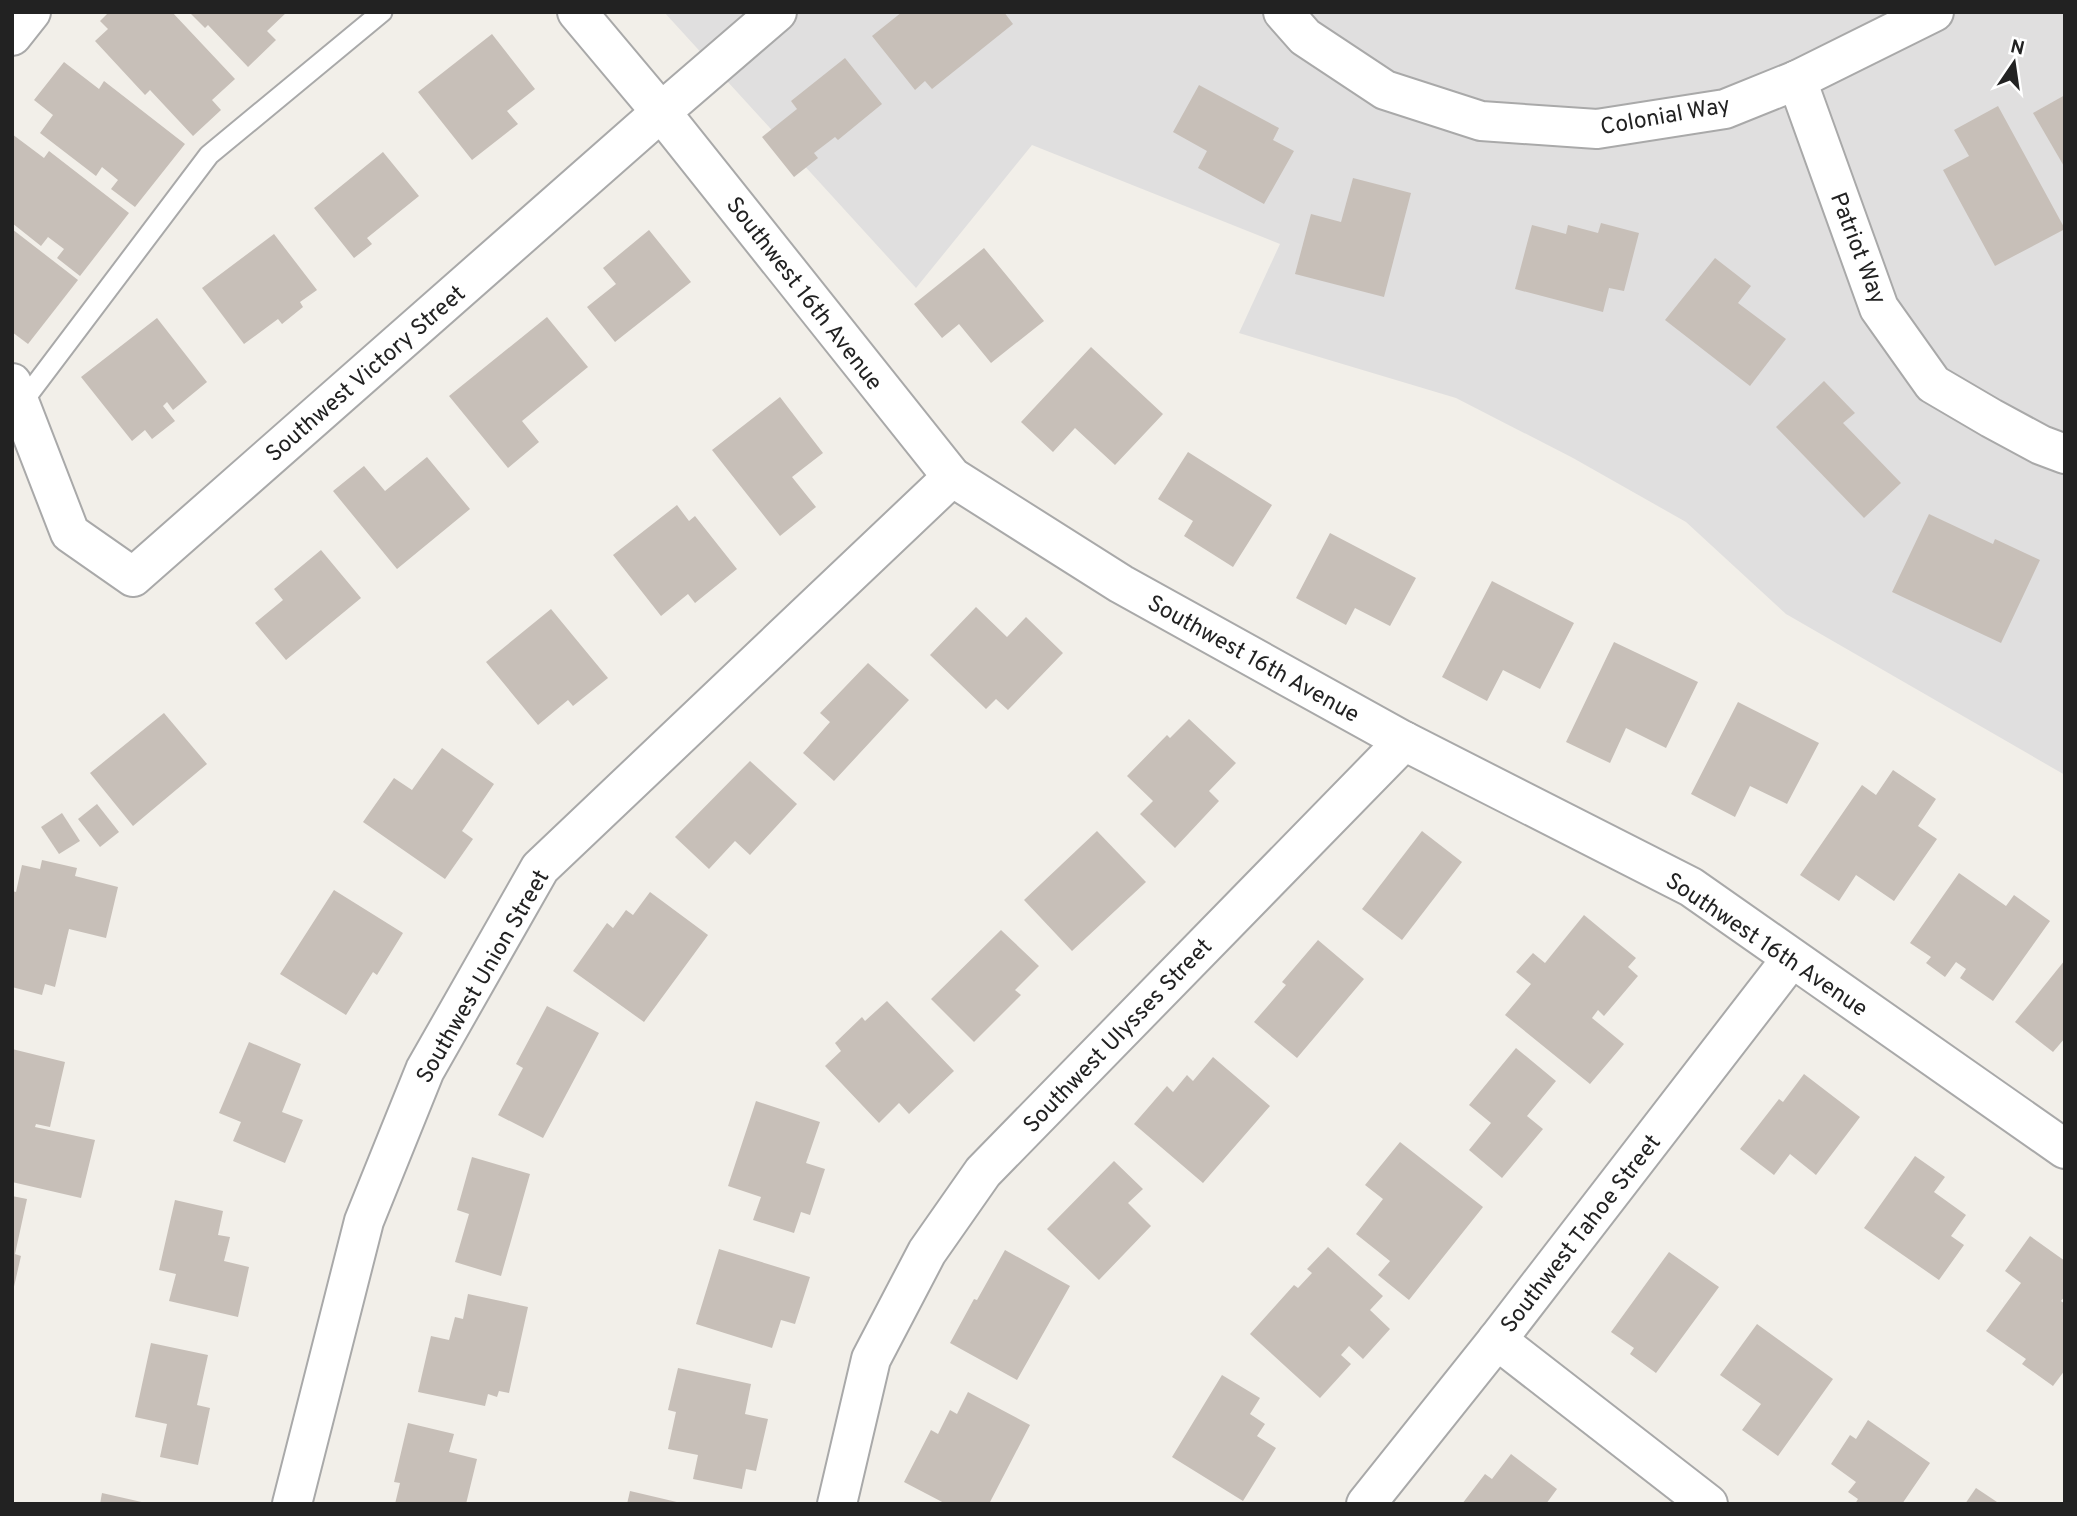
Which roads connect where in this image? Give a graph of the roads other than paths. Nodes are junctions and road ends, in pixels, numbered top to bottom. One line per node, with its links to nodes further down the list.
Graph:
1 (31, 12): 7 (street)
2 (382, 12): 10 (lane)
3 (577, 12): 9 (street, Southwest 16th Avenue)
4 (777, 12): 9 (street, Southwest Victory Street)
5 (1283, 12): 8 (street, Colonial Way)
6 (1934, 12): 8 (street, Colonial Way)
7 (12, 36)
8 (1797, 80): 11 (street, Patriot Way)
9 (661, 111): 10 (street, Southwest Victory Street); 12 (street, Southwest 16th Avenue)
10 (16, 393)
11 (2065, 454)
12 (952, 477): 13 (street, Southwest 16th Avenue); 17 (street, Southwest Union Street)
13 (1404, 741): 14 (street, Southwest 16th Avenue); 18 (street, Southwest Ulysses Street)
14 (1791, 959): 15 (street, Southwest 16th Avenue); 16 (street, Southwest Tahoe Street)
15 (2065, 1149)
16 (1497, 1340): 19 (street, Southwest Tahoe Street); 20 (street)
17 (292, 1504)
18 (837, 1504)
19 (1366, 1504)
20 (1708, 1504)

